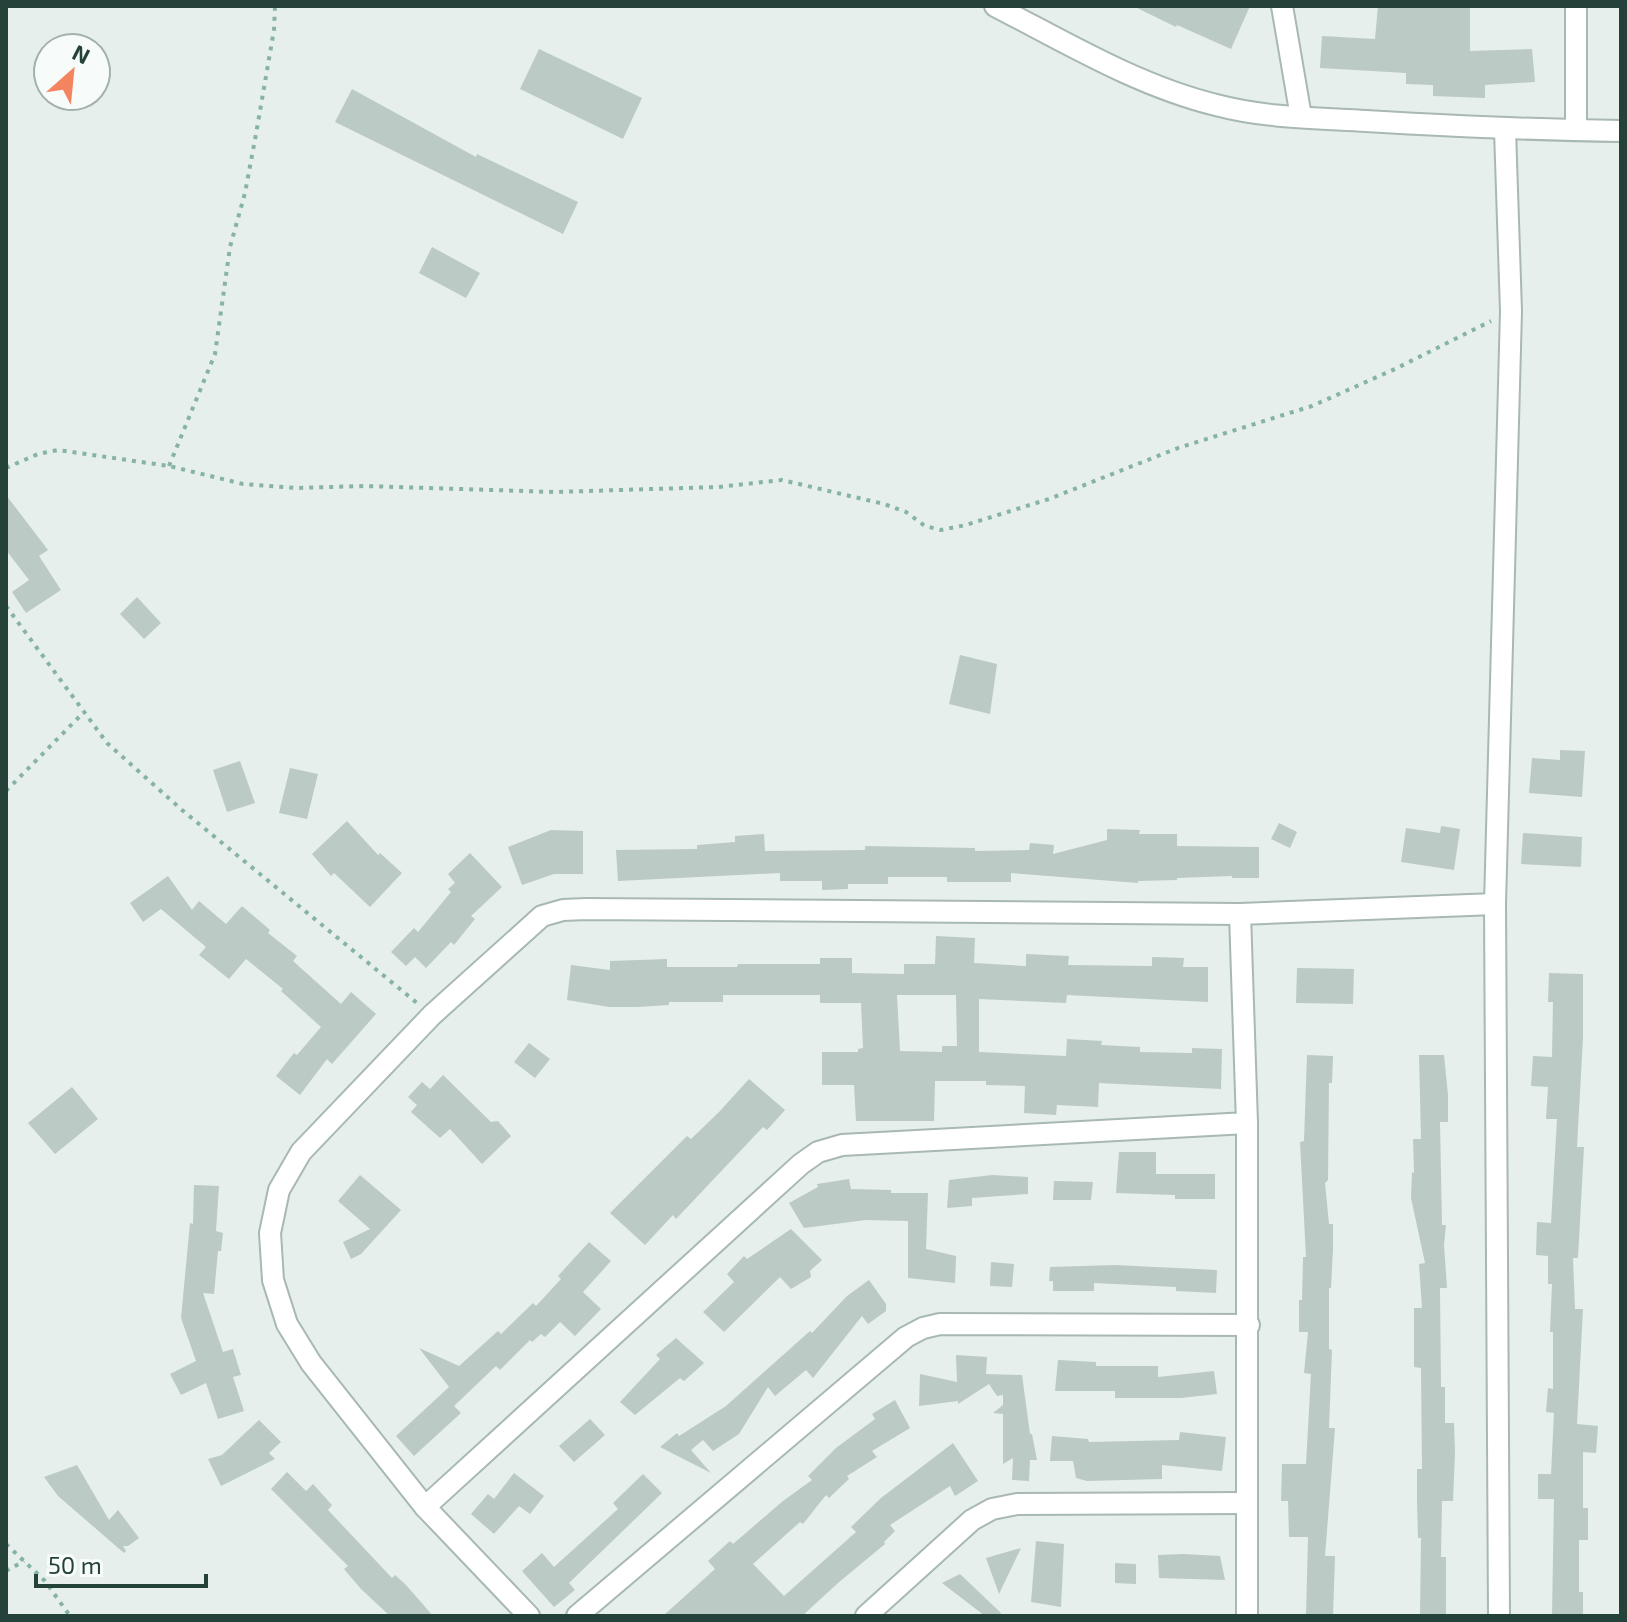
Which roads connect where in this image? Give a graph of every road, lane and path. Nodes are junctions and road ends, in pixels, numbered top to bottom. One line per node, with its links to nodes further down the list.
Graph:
1 (275, 6): 10 (path)
2 (995, 6): 5 (street)
3 (1282, 6): 5 (street)
4 (1576, 6): 7 (street)
5 (1301, 117): 6 (street)
6 (1505, 130): 7 (street); 9 (street)
7 (1576, 130): 8 (street)
8 (1621, 131)
9 (1511, 311): 10 (path); 15 (street)
10 (169, 466): 11 (path)
11 (6, 468)
12 (6, 606): 13 (path)
13 (83, 713): 14 (path); 17 (path)
14 (6, 791)
15 (1495, 904): 16 (street); 30 (street)
16 (1240, 914): 17 (street); 18 (street)
17 (432, 1015): 21 (street)
18 (1247, 1123): 19 (street); 21 (street)
19 (1249, 1325): 20 (street); 27 (street)
20 (1246, 1503): 28 (street); 29 (street)
21 (425, 1507): 26 (street)
22 (6, 1544): 23 (path)
23 (24, 1561): 24 (path); 25 (path)
24 (6, 1571)
25 (70, 1616)
26 (529, 1616)
27 (577, 1616)
28 (866, 1616)
29 (1247, 1616)
30 (1499, 1616)

